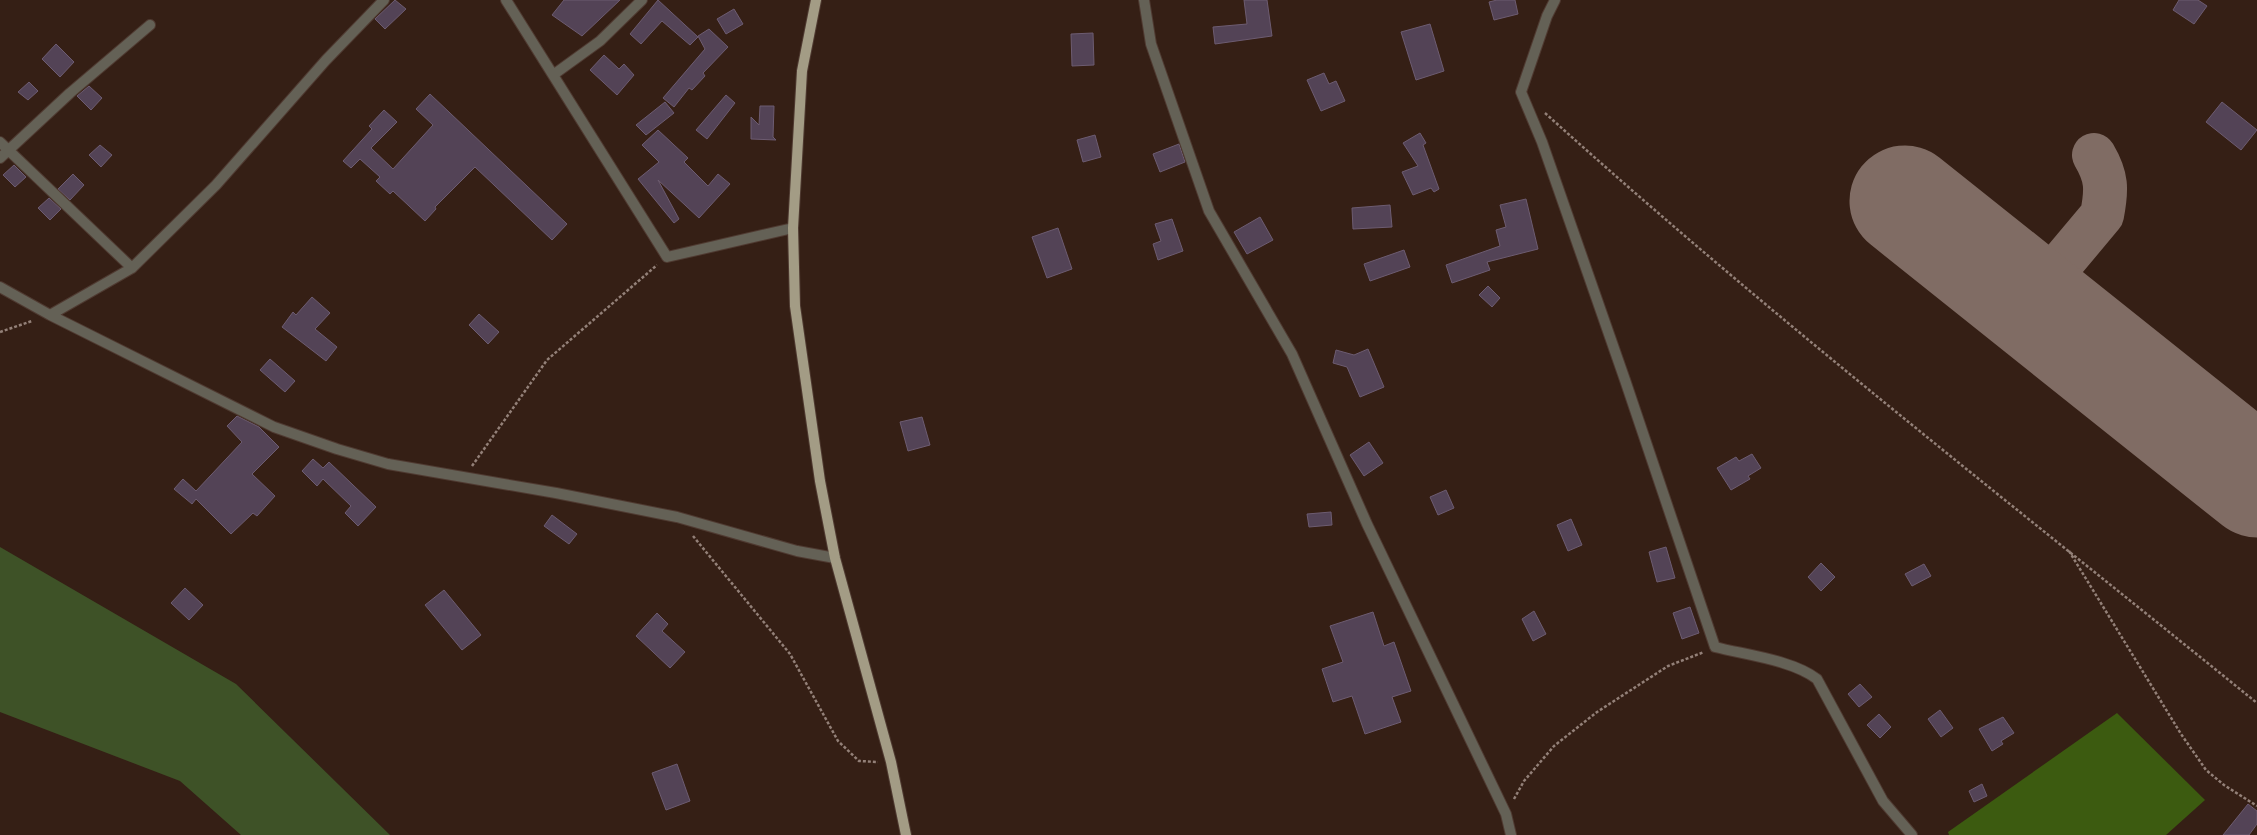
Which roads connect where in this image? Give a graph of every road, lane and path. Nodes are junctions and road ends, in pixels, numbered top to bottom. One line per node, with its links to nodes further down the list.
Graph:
1 (384, 0): 15 (street)
2 (506, 0): 8 (street)
3 (642, 0): 8 (street)
4 (816, 0): 13 (main road)
5 (1144, 0): 27 (street)
6 (1555, 0): 23 (street)
7 (150, 25): 11 (street)
8 (554, 75): 14 (street)
9 (1544, 112): 21 (path)
10 (0, 142): 11 (street)
11 (8, 150): 12 (street); 15 (street)
12 (0, 158)
13 (793, 228): 14 (street); 22 (main road)
14 (667, 257): 19 (path)
15 (132, 268): 17 (street)
16 (0, 287): 17 (street)
17 (50, 315): 18 (path); 19 (street)
18 (0, 332)
19 (464, 476): 22 (street)
20 (692, 534): 25 (path)
21 (2068, 549): 24 (path); 26 (path)
22 (835, 558): 25 (main road)
23 (1715, 647): 27 (path); 30 (street)
24 (2257, 703)
25 (891, 762): 28 (main road)
26 (2257, 806)
27 (1506, 814): 29 (street)
28 (906, 835)
29 (1511, 835)
30 (1912, 835)

